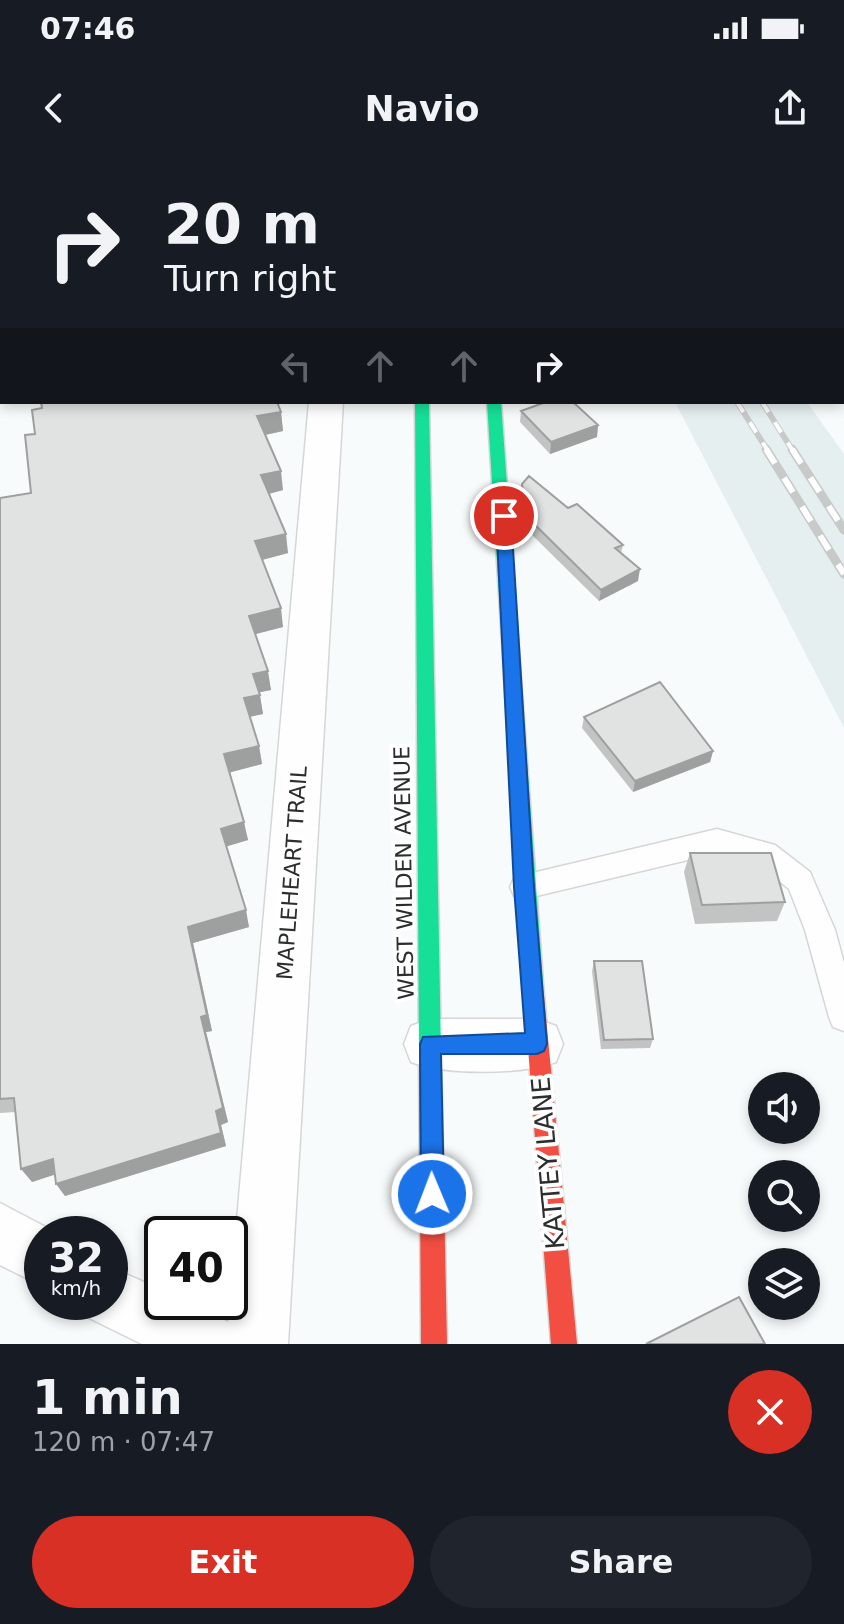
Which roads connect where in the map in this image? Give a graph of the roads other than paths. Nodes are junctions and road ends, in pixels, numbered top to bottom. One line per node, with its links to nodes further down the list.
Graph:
1 (326, 404): 12 (street, MAPLEHEART TRAIL)
2 (422, 404): 6 (street, WEST WILDEN AVENUE)
3 (494, 404): 4 (street, KATTEY LANE)
4 (524, 887): 5 (lane); 7 (street, KATTEY LANE)
5 (844, 1017)
6 (430, 1044): 7 (street); 13 (street, WEST WILDEN AVENUE)
7 (537, 1044): 14 (street, KATTEY LANE)
8 (0, 1232): 9 (street)
9 (24, 1246)
10 (128, 1306): 11 (street)
11 (208, 1344)
12 (257, 1344)
13 (434, 1344)
14 (564, 1344)

